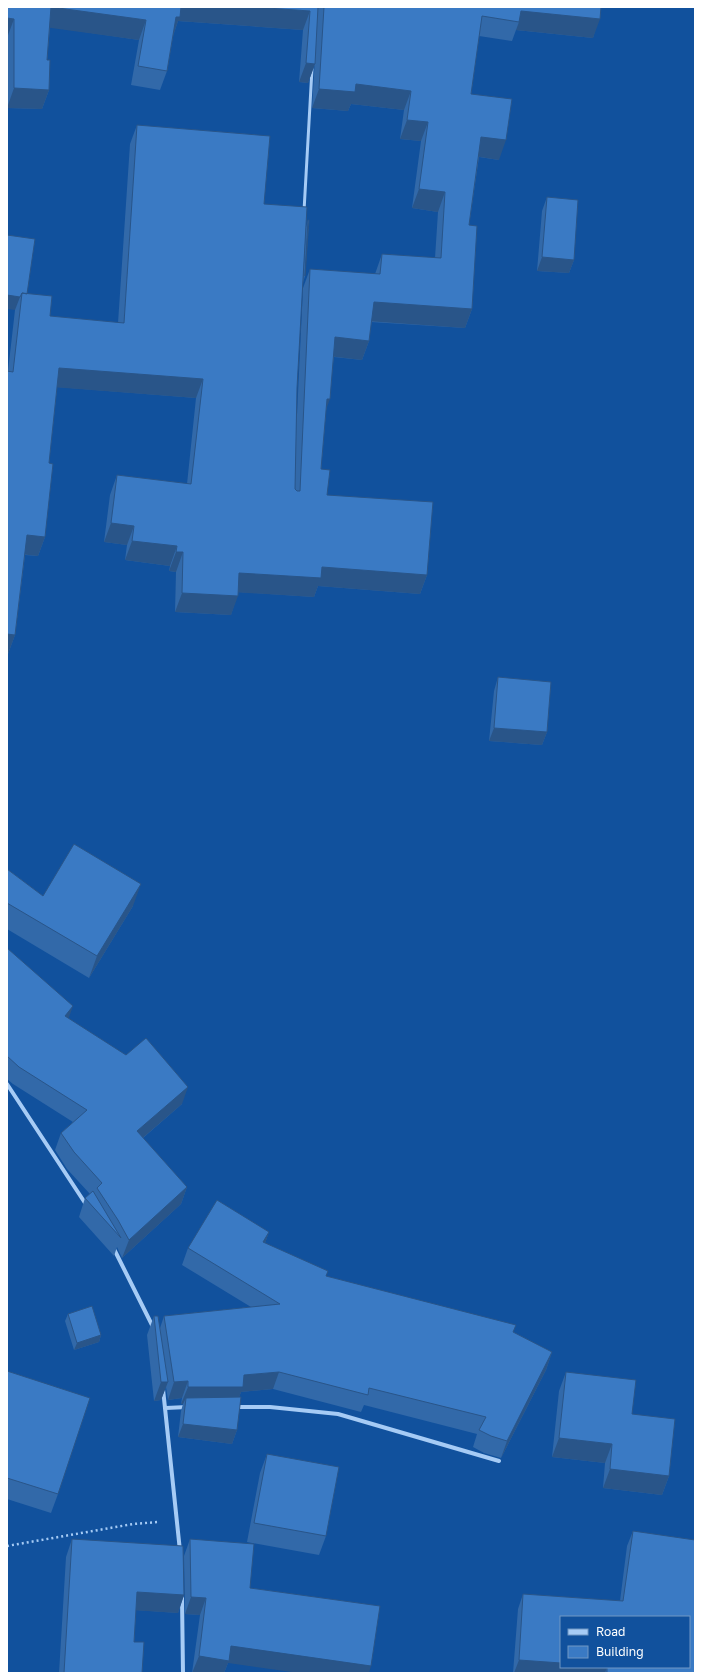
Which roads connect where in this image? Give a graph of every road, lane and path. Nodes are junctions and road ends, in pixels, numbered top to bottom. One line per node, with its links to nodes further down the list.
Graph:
1 (312, 62): 2 (lane)
2 (303, 219)
3 (7, 1084): 4 (street)
4 (91, 1212)
5 (109, 1239): 6 (street)
6 (154, 1334)
7 (162, 1385): 10 (street)
8 (196, 1407): 10 (street)
9 (233, 1407): 11 (street)
10 (166, 1408): 12 (street)
11 (499, 1461)
12 (176, 1518): 13 (path); 14 (street)
13 (7, 1546)
14 (180, 1555)
15 (182, 1593): 16 (street)
16 (183, 1673)

